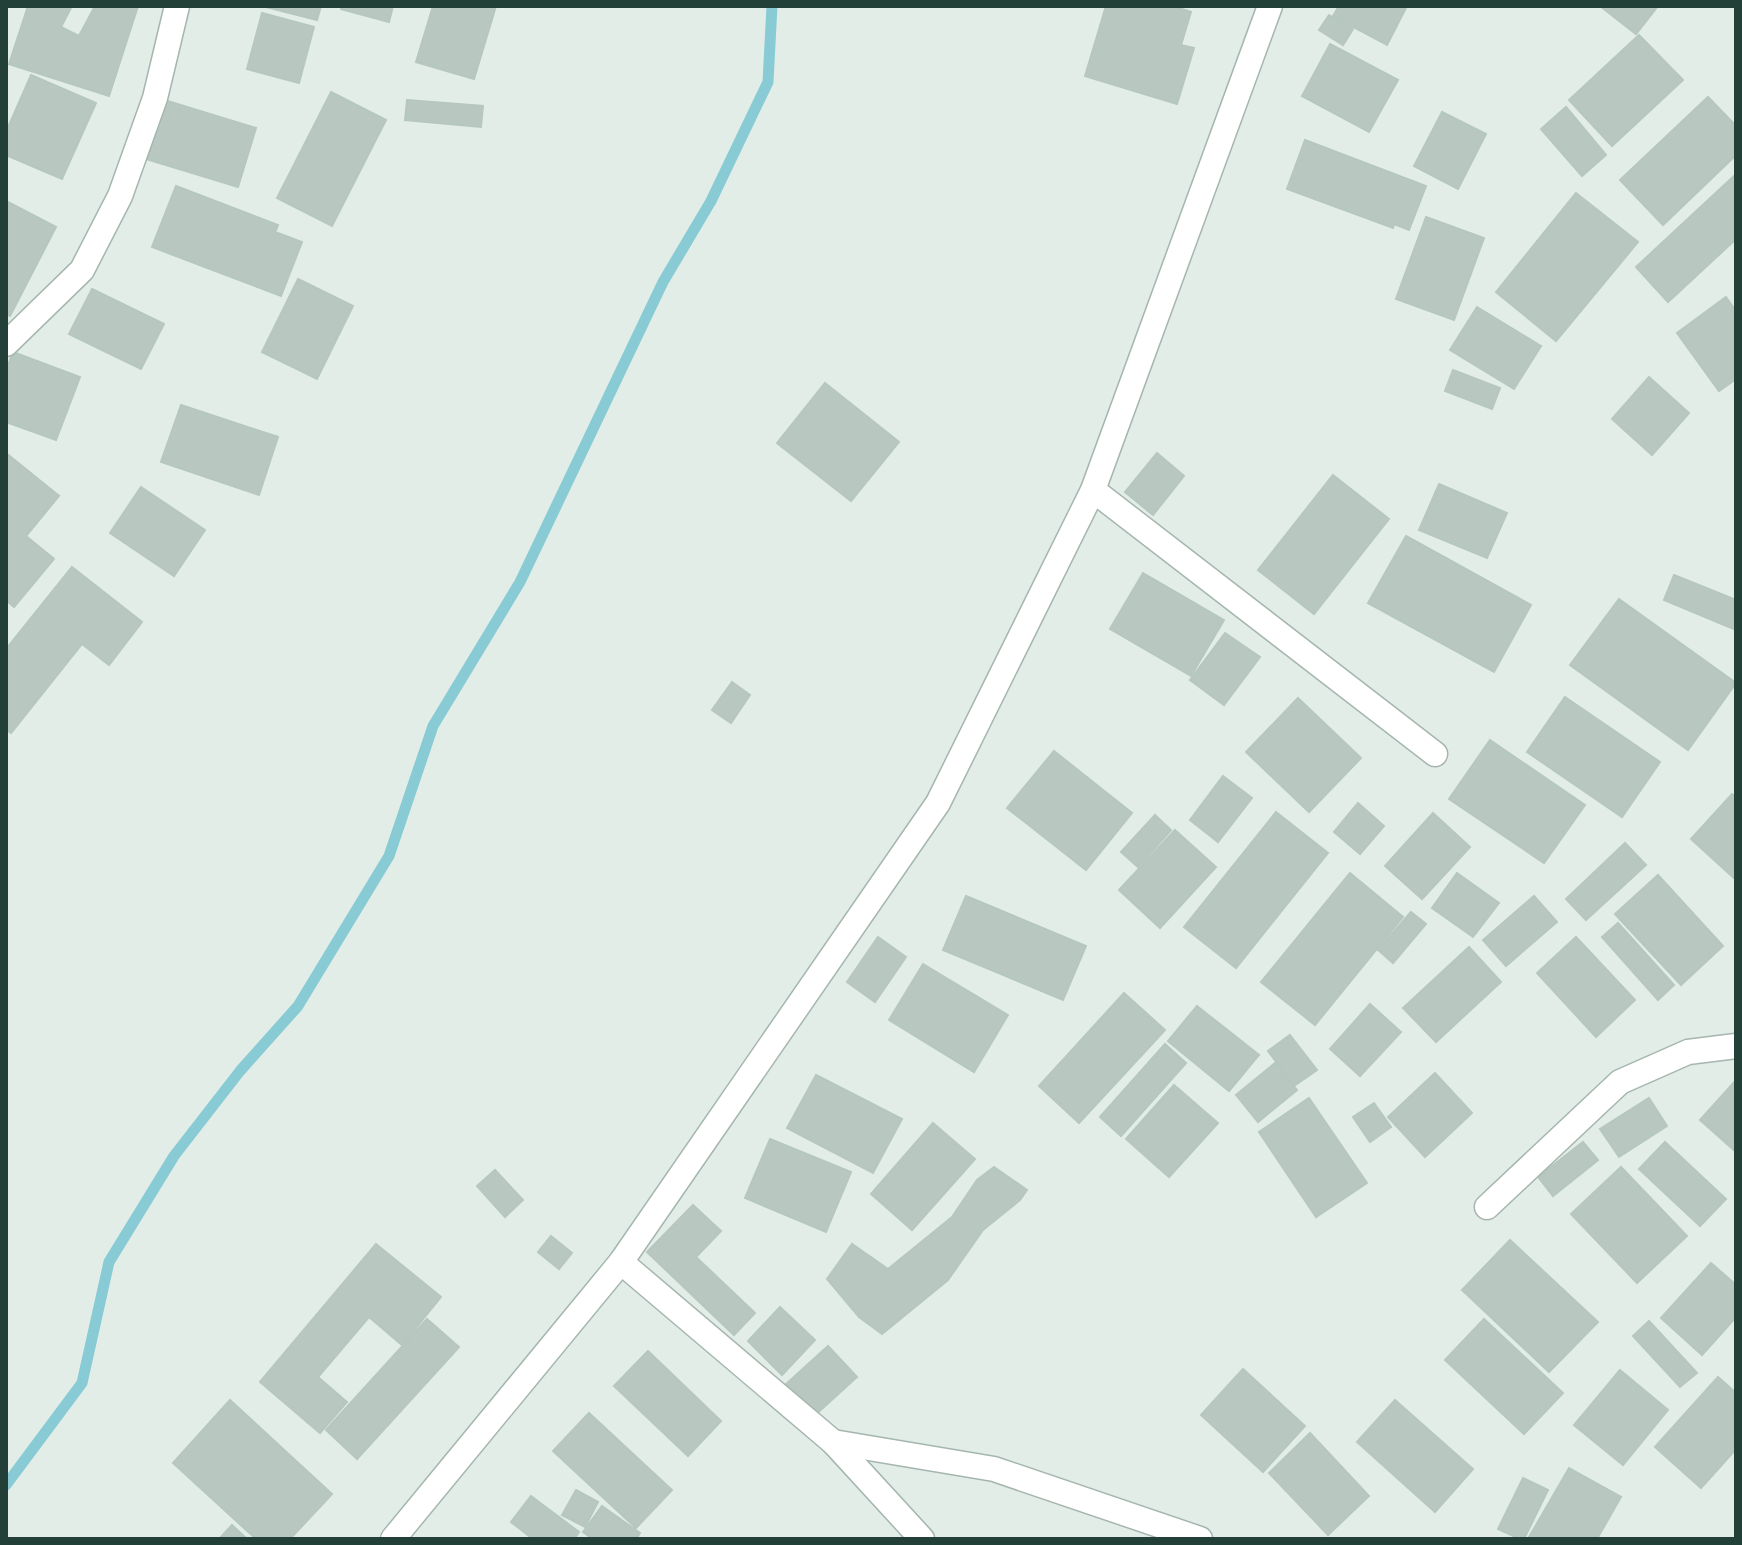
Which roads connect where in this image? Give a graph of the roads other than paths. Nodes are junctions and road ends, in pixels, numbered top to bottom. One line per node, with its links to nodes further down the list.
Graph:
1 (177, 6): 3 (street)
2 (1270, 6): 4 (street)
3 (6, 344)
4 (1093, 490): 5 (street); 8 (street)
5 (1435, 754)
6 (1736, 1046): 7 (street)
7 (1487, 1207)
8 (621, 1262): 9 (street); 10 (street)
9 (833, 1442): 11 (street); 12 (street)
10 (393, 1539)
11 (922, 1539)
12 (1200, 1539)

